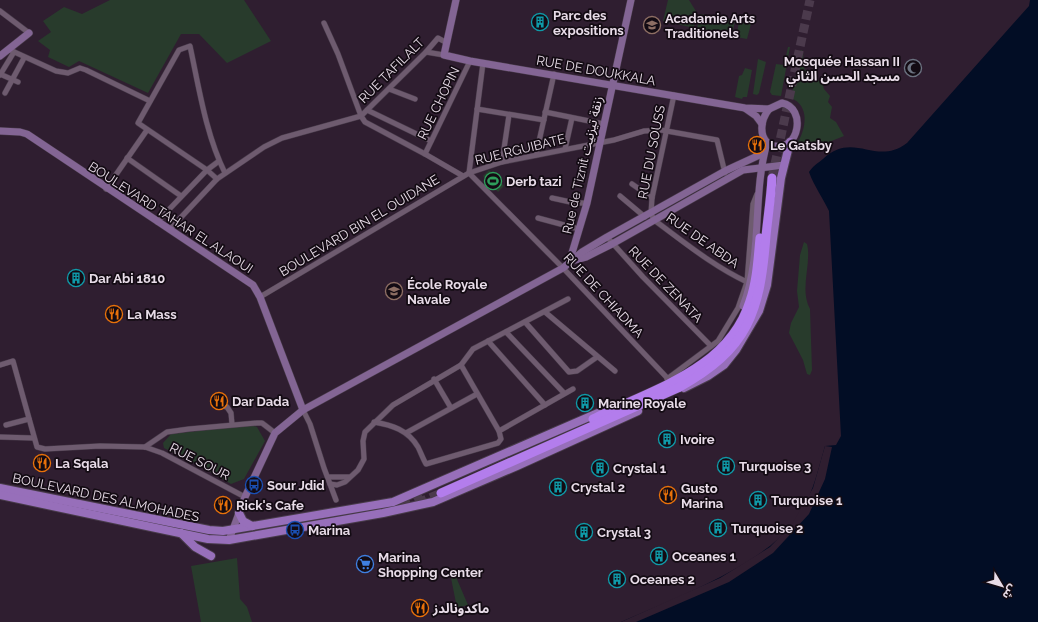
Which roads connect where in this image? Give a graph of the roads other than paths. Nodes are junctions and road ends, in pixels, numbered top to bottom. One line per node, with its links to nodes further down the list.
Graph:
1 (456, 0): 6 (street)
2 (631, 0): 18 (street, Rue de Tiznit زنقة تيزنيت)
3 (0, 11): 5 (street)
4 (324, 23): 29 (street)
5 (29, 34): 7 (street)
6 (446, 43): 8 (street, RUE TAFILALT); 9 (street)
7 (12, 51): 10 (street); 11 (street); 14 (street)
8 (426, 52): 9 (street); 19 (street, RUE TAFILALT)
9 (444, 55): 12 (street, RUE DE DOUKKALA)
10 (0, 56)
11 (24, 58): 16 (street); 23 (street)
12 (470, 61): 13 (street, RUE DE DOUKKALA); 38 (street, RUE CHOPIN)
13 (483, 63): 15 (street, RUE DE DOUKKALA); 25 (street)
14 (0, 74): 16 (street)
15 (554, 74): 18 (street, RUE DE DOUKKALA); 28 (street)
16 (12, 79): 17 (street); 20 (street)
17 (18, 82)
18 (612, 85): 21 (street, RUE DE DOUKKALA); 33 (street, Rue de Tiznit زنقة تيزنيت)
19 (389, 89): 22 (street); 27 (street, RUE TAFILALT)
20 (5, 93)
21 (674, 95): 24 (street, RUE DE DOUKKALA); 37 (street, RUE DU SOUSS)
22 (414, 99)
23 (150, 101): 35 (street); 47 (street)
24 (744, 108): 26 (street, RUE DE DOUKKALA); 34 (street, RUE DE DOUKKALA)
25 (477, 109): 30 (street); 53 (street)
26 (769, 109): 34 (street); 39 (street)
27 (367, 110): 29 (street, RUE TAFILALT); 38 (street)
28 (545, 112): 31 (street); 32 (street)
29 (361, 116): 44 (street); 52 (street, RUE TAFILALT)
30 (509, 116): 32 (street); 48 (street)
31 (572, 118): 33 (street); 42 (street)
32 (544, 120): 45 (street)
33 (604, 124): 40 (street, Rue de Tiznit زنقة تيزنيت)
34 (762, 124): 41 (street)
35 (147, 130): 46 (street); 51 (street)
36 (0, 131): 58 (street, BOULEVARD TAHAR EL ALAOUI)
37 (666, 131): 40 (street, RUE RGUIBATE); 54 (street, RUE RGUIBATE); 63 (street, RUE DU SOUSS)
38 (432, 141): 44 (street, RUE CHOPIN)
39 (790, 142): 41 (street); 49 (main road)
40 (600, 143): 42 (street, RUE RGUIBATE); 64 (street, Rue de Tiznit زنقة تيزنيت)
41 (767, 143): 43 (street)
42 (565, 149): 45 (street, RUE RGUIBATE)
43 (764, 153): 50 (street); 54 (street)
44 (425, 154): 55 (street)
45 (536, 155): 48 (street, RUE RGUIBATE)
46 (127, 158): 58 (street); 60 (street)
47 (219, 161): 51 (street); 52 (street)
48 (502, 162): 53 (street, RUE RGUIBATE)
49 (784, 165): 50 (street); 78 (main road)
50 (762, 167): 54 (street); 59 (street)
51 (207, 170): 56 (street); 60 (street)
52 (225, 173): 56 (street, RUE TAFILALT)
53 (469, 173): 55 (street, BOULEVARD BIN EL OUIDANE); 72 (street, RUE DE CHIADMA)
54 (726, 175): 65 (street)
55 (463, 176): 74 (street, BOULEVARD BIN EL OUIDANE)
56 (216, 179): 69 (street, RUE TAFILALT)
57 (632, 184): 63 (street)
58 (106, 189): 67 (street, BOULEVARD TAHAR EL ALAOUI)
59 (760, 190): 73 (street); 81 (street)
60 (180, 196): 67 (street)
61 (620, 196): 65 (street, RUE DE ABDA)
62 (552, 198): 64 (street)
63 (652, 198): 65 (street, RUE DU SOUSS)
64 (587, 203): 68 (street, Rue de Tiznit زنقة تيزنيت)
65 (650, 216): 70 (street); 71 (street); 73 (street, RUE DE ABDA)
66 (538, 218): 68 (street)
67 (157, 222): 69 (street, BOULEVARD TAHAR EL ALAOUI)
68 (580, 228): 72 (street, Rue de Tiznit زنقة تيزنيت)
69 (170, 229): 74 (street, BOULEVARD TAHAR EL ALAOUI)
70 (607, 237): 71 (street, RUE DE ZENATA); 72 (street)
71 (612, 244): 72 (street); 81 (street, RUE DE ZENATA)
72 (569, 264): 87 (street, RUE DE CHIADMA); 94 (street)
73 (746, 282): 81 (street)
74 (260, 297): 94 (street, BOULEVARD TAHAR EL ALAOUI)
75 (568, 299): 76 (street)
76 (545, 312): 77 (street); 82 (street)
77 (525, 322): 79 (street); 82 (street)
78 (747, 329): 81 (highway); 95 (highway); 115 (main road, BOULEVARD DES ALMOHADES)
79 (506, 332): 80 (street); 89 (street)
80 (488, 341): 84 (street); 92 (street)
81 (714, 349): 87 (highway)
82 (597, 357): 85 (street)
83 (0, 365): 96 (street)
84 (461, 365): 86 (street); 90 (street)
85 (615, 371)
86 (434, 379): 93 (street); 97 (street)
87 (670, 381): 95 (highway)
88 (572, 389): 89 (street)
89 (564, 393): 92 (street)
90 (477, 394): 93 (street); 100 (street)
91 (220, 405): 98 (street)
92 (545, 405): 100 (street)
93 (451, 408): 102 (street)
94 (304, 410): 101 (street); 107 (street)
95 (617, 411): 110 (main road, BOULEVARD DES ALMOHADES); 111 (highway)
96 (30, 419): 99 (street); 104 (street)
97 (374, 422): 102 (street); 106 (street)
98 (232, 424): 101 (street); 105 (street)
99 (6, 425)
100 (499, 431): 102 (street)
101 (275, 433): 113 (street)
102 (406, 433)
103 (0, 437): 104 (street)
104 (34, 438): 105 (street, RUE SOUR)
105 (145, 447): 113 (street, RUE SOUR)
106 (349, 477): 107 (street); 108 (street)
107 (328, 478): 108 (street)
108 (330, 484): 114 (street)
109 (0, 488): 116 (main road, BOULEVARD DES ALMOHADES)
110 (424, 490): 115 (main road); 118 (main road, BOULEVARD DES ALMOHADES)
111 (440, 490)
112 (0, 495): 116 (main road, BOULEVARD DES ALMOHADES)
113 (245, 497): 117 (street)
114 (336, 500)
115 (430, 503): 121 (main road, BOULEVARD DES ALMOHADES)
116 (65, 505): 119 (main road, BOULEVARD DES ALMOHADES); 120 (main road, BOULEVARD DES ALMOHADES)
117 (239, 513): 118 (main road); 119 (street)
118 (252, 526): 119 (main road, BOULEVARD DES ALMOHADES)
119 (232, 530): 121 (street)
120 (181, 533): 121 (main road, BOULEVARD DES ALMOHADES); 122 (main road)
121 (229, 540)
122 (211, 556)

